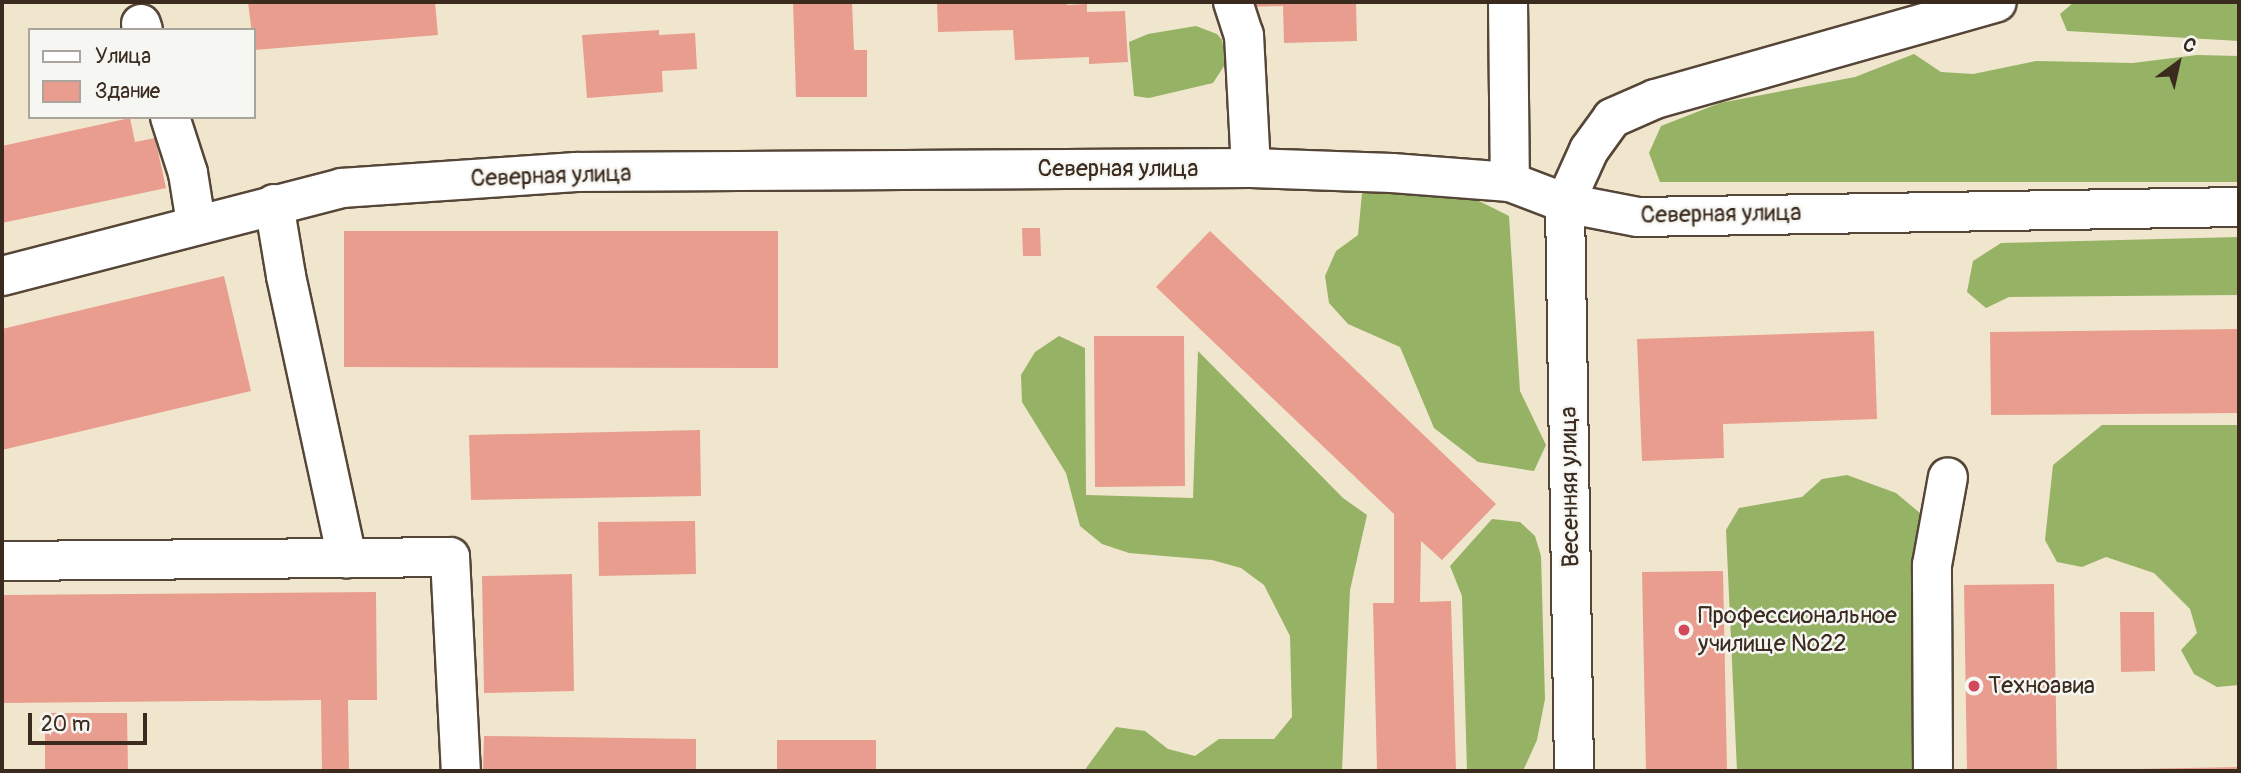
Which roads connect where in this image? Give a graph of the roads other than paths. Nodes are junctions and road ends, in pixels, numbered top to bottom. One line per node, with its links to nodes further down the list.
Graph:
1 (1233, 2): 6 (street)
2 (1508, 2): 7 (street)
3 (1997, 2): 4 (street)
4 (1947, 9): 8 (street)
5 (171, 119): 11 (street)
6 (1251, 168): 7 (street, Северная улица); 9 (street, Северная улица)
7 (1510, 182): 8 (street, Северная улица)
8 (1565, 203): 10 (street, Северная улица); 17 (street, Весенняя улица)
9 (274, 204): 11 (street, Северная улица); 14 (street)
10 (2239, 207)
11 (196, 223): 12 (street, Северная улица)
12 (2, 276)
13 (1948, 477): 18 (street)
14 (347, 559): 15 (street); 16 (street)
15 (2, 561)
16 (461, 771)
17 (1574, 771)
18 (1933, 771)

